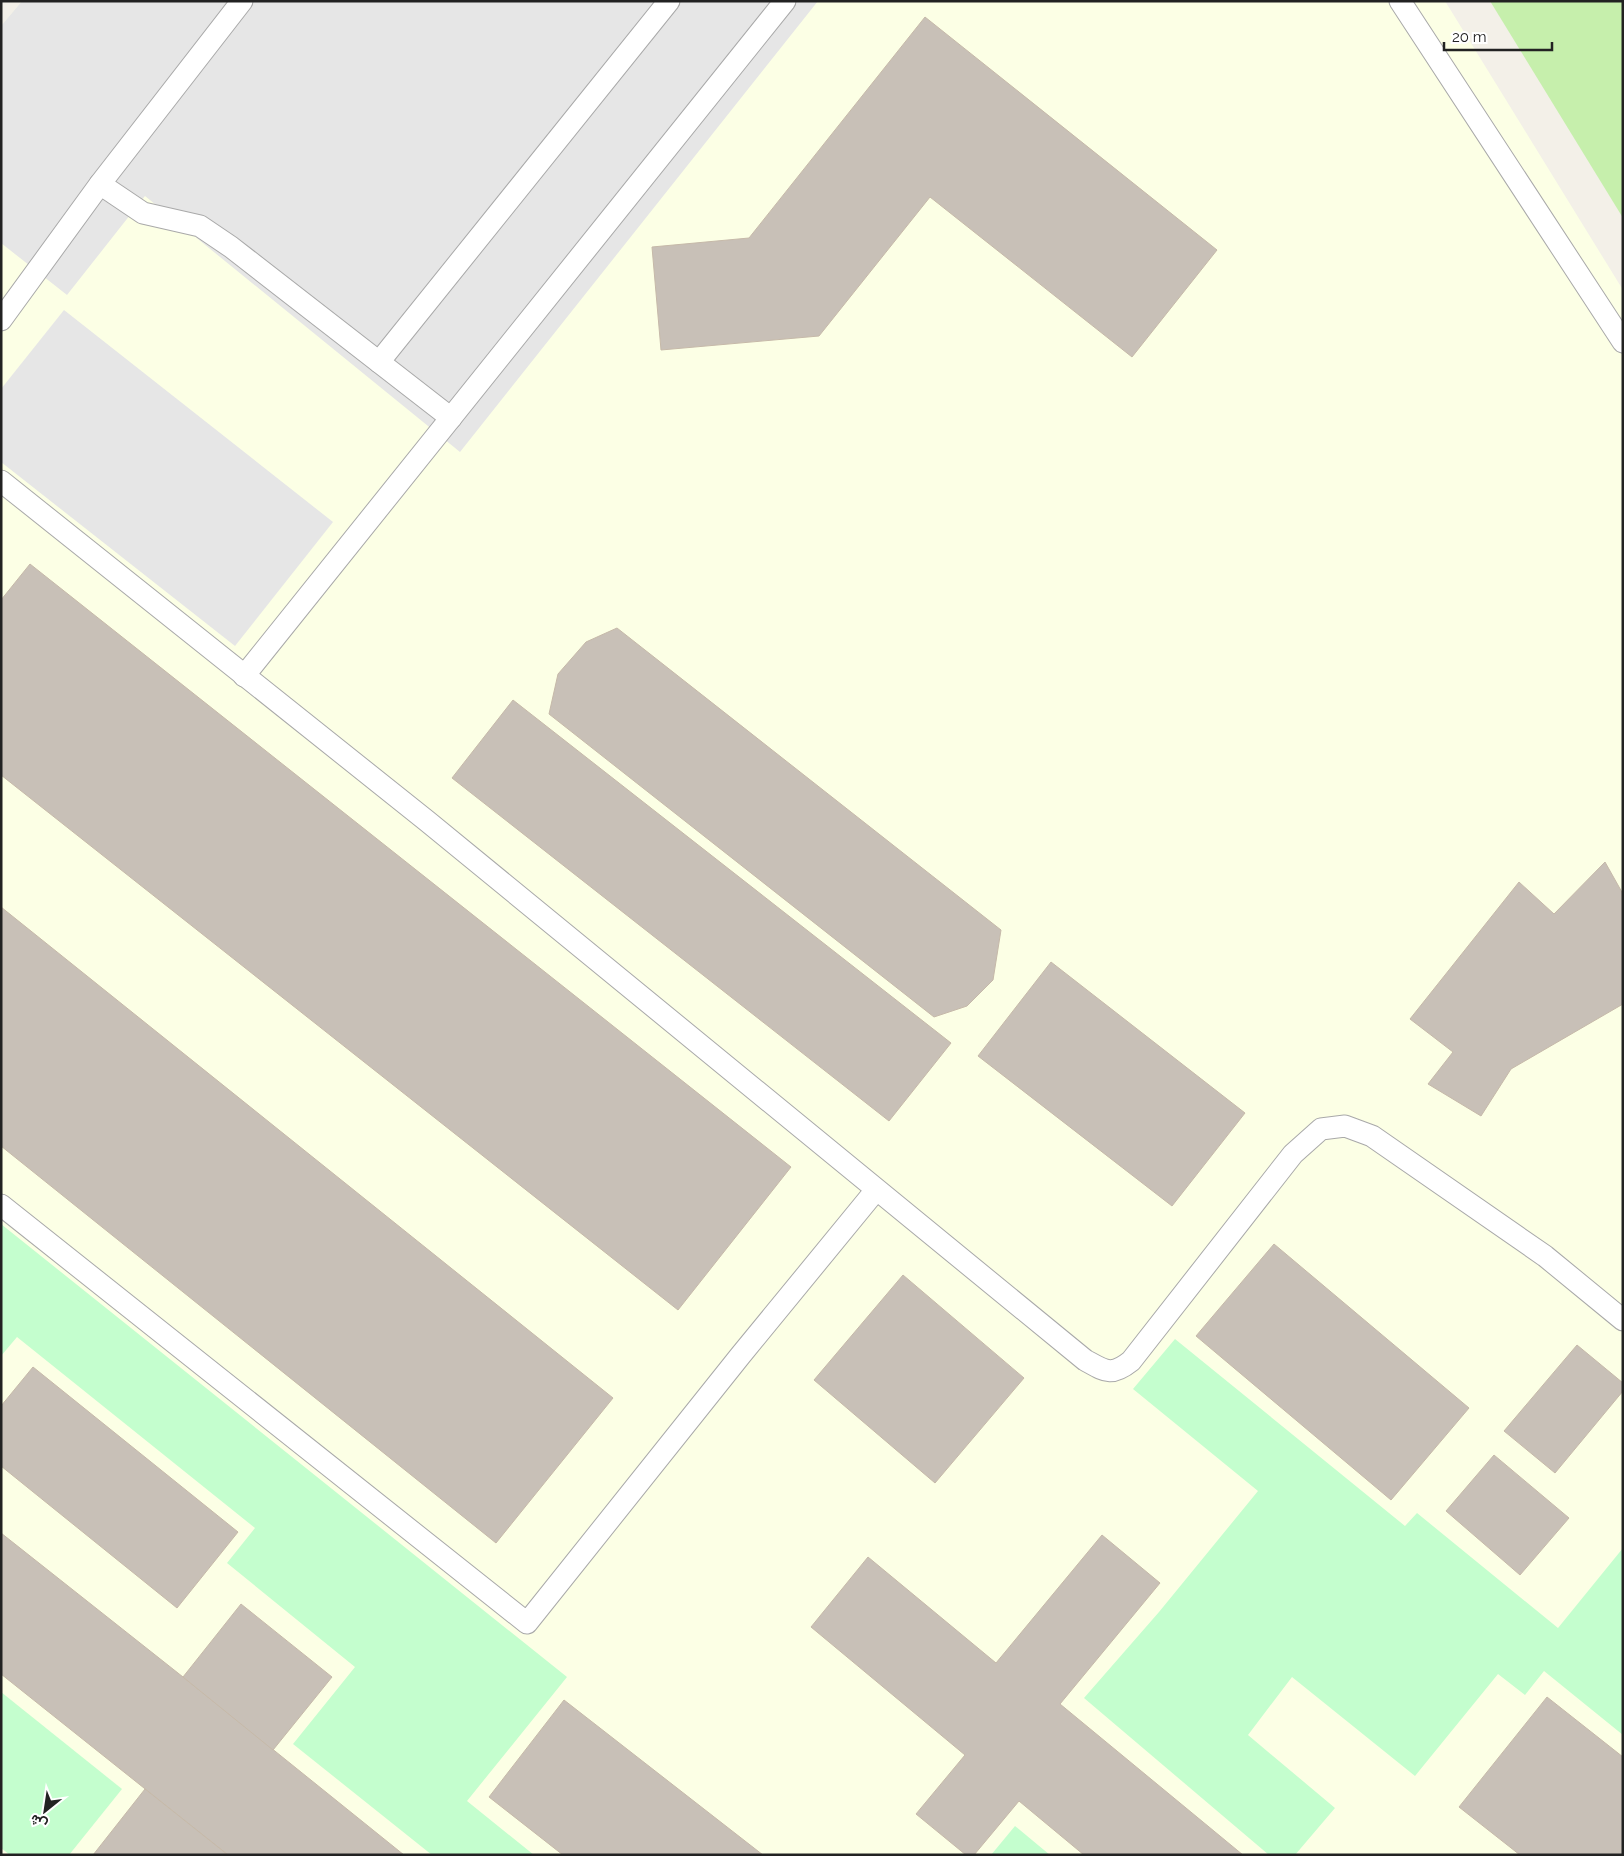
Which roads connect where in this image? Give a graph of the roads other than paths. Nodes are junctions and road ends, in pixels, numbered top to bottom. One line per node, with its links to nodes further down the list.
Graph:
1 (242, 1): 5 (lane)
2 (669, 1): 8 (lane)
3 (785, 1): 9 (lane)
4 (1400, 1): 7 (lane)
5 (100, 184): 6 (lane); 8 (lane)
6 (1, 320)
7 (1623, 342)
8 (379, 362): 9 (lane)
9 (451, 418): 11 (lane)
10 (1, 481): 11 (lane)
11 (244, 676): 12 (lane)
12 (876, 1190): 13 (lane); 14 (lane)
13 (1, 1205)
14 (1623, 1320)

